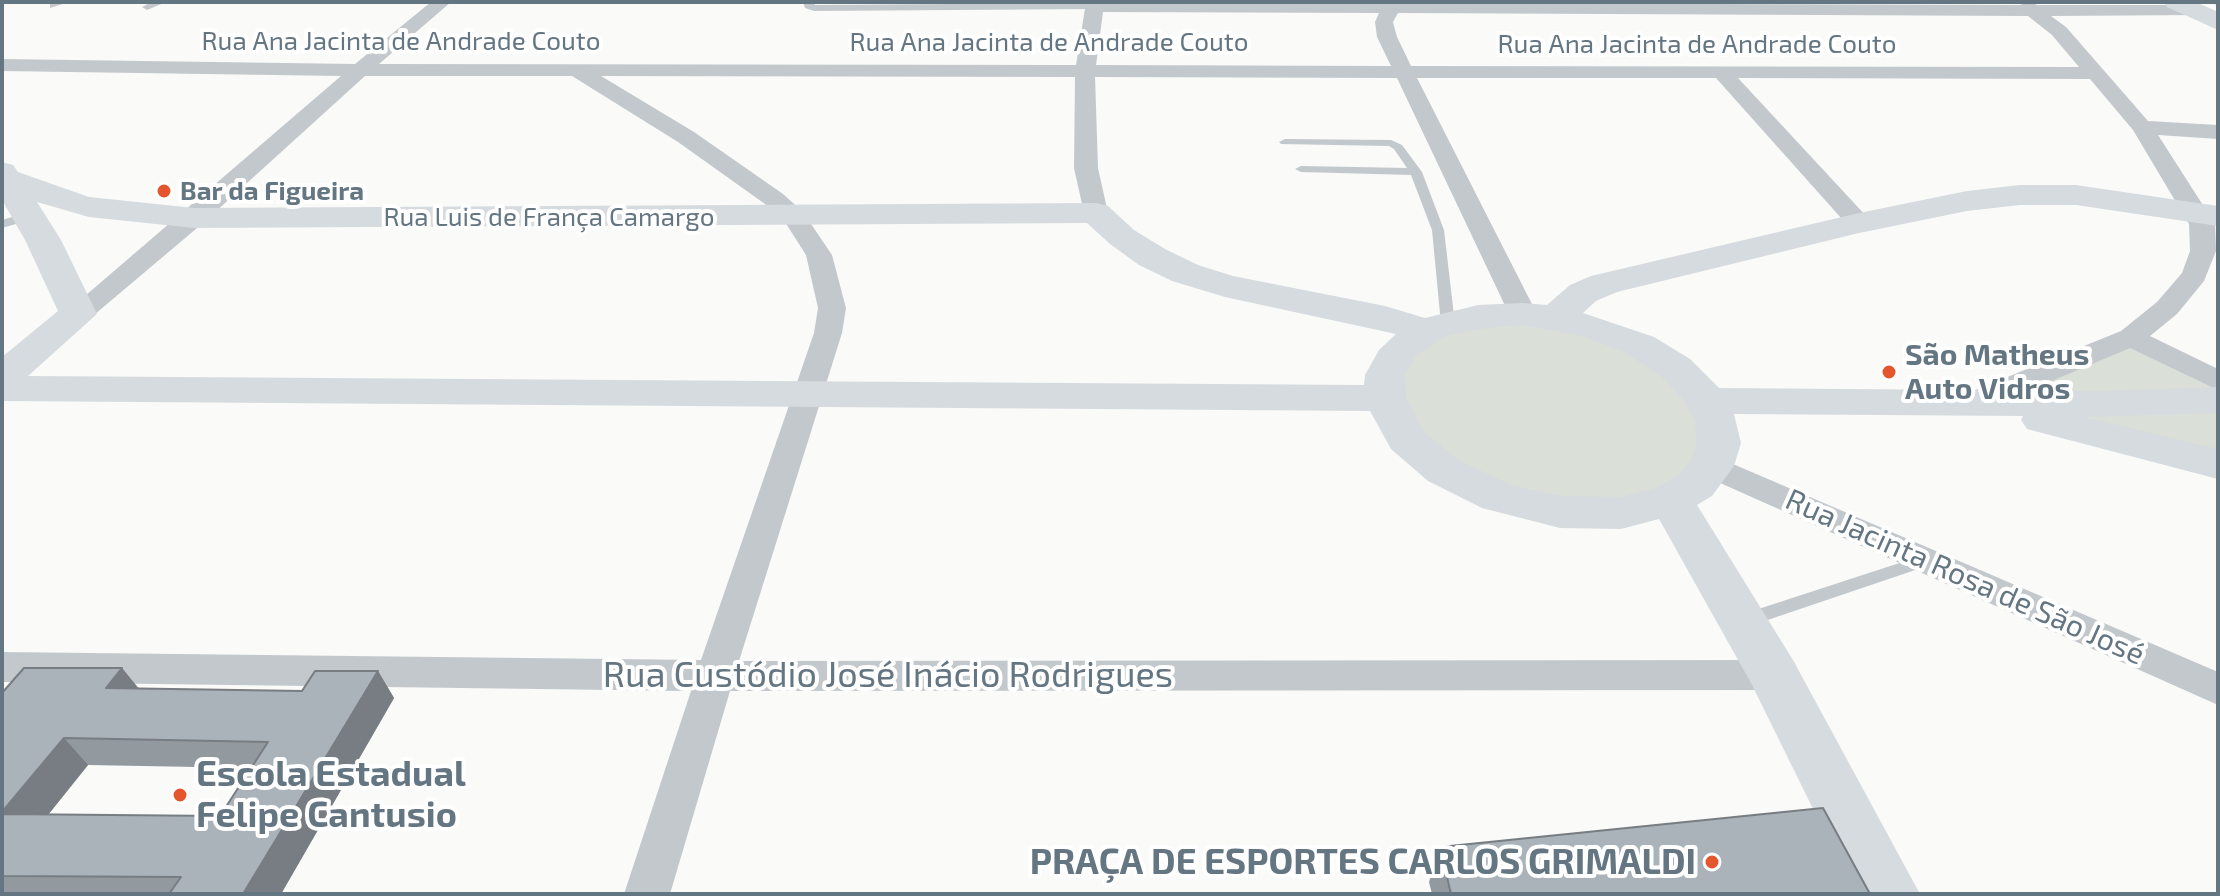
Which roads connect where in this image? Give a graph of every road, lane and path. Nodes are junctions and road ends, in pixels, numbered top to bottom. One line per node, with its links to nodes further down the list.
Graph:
1 (64, 2): 7 (lane)
2 (161, 2): 9 (lane)
3 (442, 2): 15 (street)
4 (808, 2): 5 (lane)
5 (1094, 4): 6 (street); 14 (street)
6 (1393, 4): 8 (street); 17 (street)
7 (53, 6)
8 (2027, 6): 10 (street); 18 (street)
9 (147, 7)
10 (2205, 8)
11 (2, 65): 12 (street, Rua Ana Jacinta de Andrade Couto)
12 (44, 67): 15 (street, Rua Ana Jacinta de Andrade Couto); 19 (street)
13 (574, 69): 14 (street, Rua Ana Jacinta de Andrade Couto); 15 (street, Rua Ana Jacinta de Andrade Couto); 28 (street)
14 (1085, 69): 17 (street, Rua Ana Jacinta de Andrade Couto); 26 (street)
15 (360, 70): 29 (street)
16 (1720, 71): 17 (street, Rua Ana Jacinta de Andrade Couto); 18 (street, Rua Ana Jacinta de Andrade Couto); 31 (street)
17 (1405, 72): 33 (street)
18 (2096, 73): 20 (street)
19 (2, 81)
20 (2142, 127): 21 (street); 27 (street)
21 (2218, 132)
22 (1285, 142): 24 (lane)
23 (1301, 169): 24 (lane)
24 (1416, 172): 34 (lane)
25 (5, 176): 29 (street, Rua Luis de França Camargo); 30 (street)
26 (1096, 213): 28 (street, Rua Luis de França Camargo); 34 (street)
27 (2206, 213): 31 (street); 35 (street)
28 (794, 217): 29 (street, Rua Luis de França Camargo); 39 (street)
29 (194, 218): 32 (street)
30 (15, 220): 32 (street)
31 (1859, 223): 33 (street)
32 (78, 314): 36 (street)
33 (1540, 316): 34 (street); 42 (street)
34 (1437, 327): 40 (street)
35 (2131, 337): 37 (street); 43 (street)
36 (2, 377)
37 (2218, 381)
38 (2, 388): 39 (street)
39 (809, 392): 40 (street); 51 (street)
40 (1385, 398): 46 (street)
41 (2218, 400): 43 (street)
42 (1707, 401): 43 (street); 45 (street)
43 (1974, 402): 44 (street)
44 (2218, 464)
45 (1712, 466): 46 (street); 47 (street, Rua Jacinta Rosa de São José)
46 (1671, 500): 48 (street)
47 (1927, 560): 48 (lane); 52 (street, Rua Jacinta Rosa de São José)
48 (1743, 621): 50 (street)
49 (2, 667): 51 (street, Rua Custódio José Inácio Rodrigues)
50 (1774, 675): 51 (street, Rua Custódio José Inácio Rodrigues); 54 (street)
51 (715, 676): 53 (street)
52 (2218, 689)
53 (647, 894)
54 (1888, 894)

